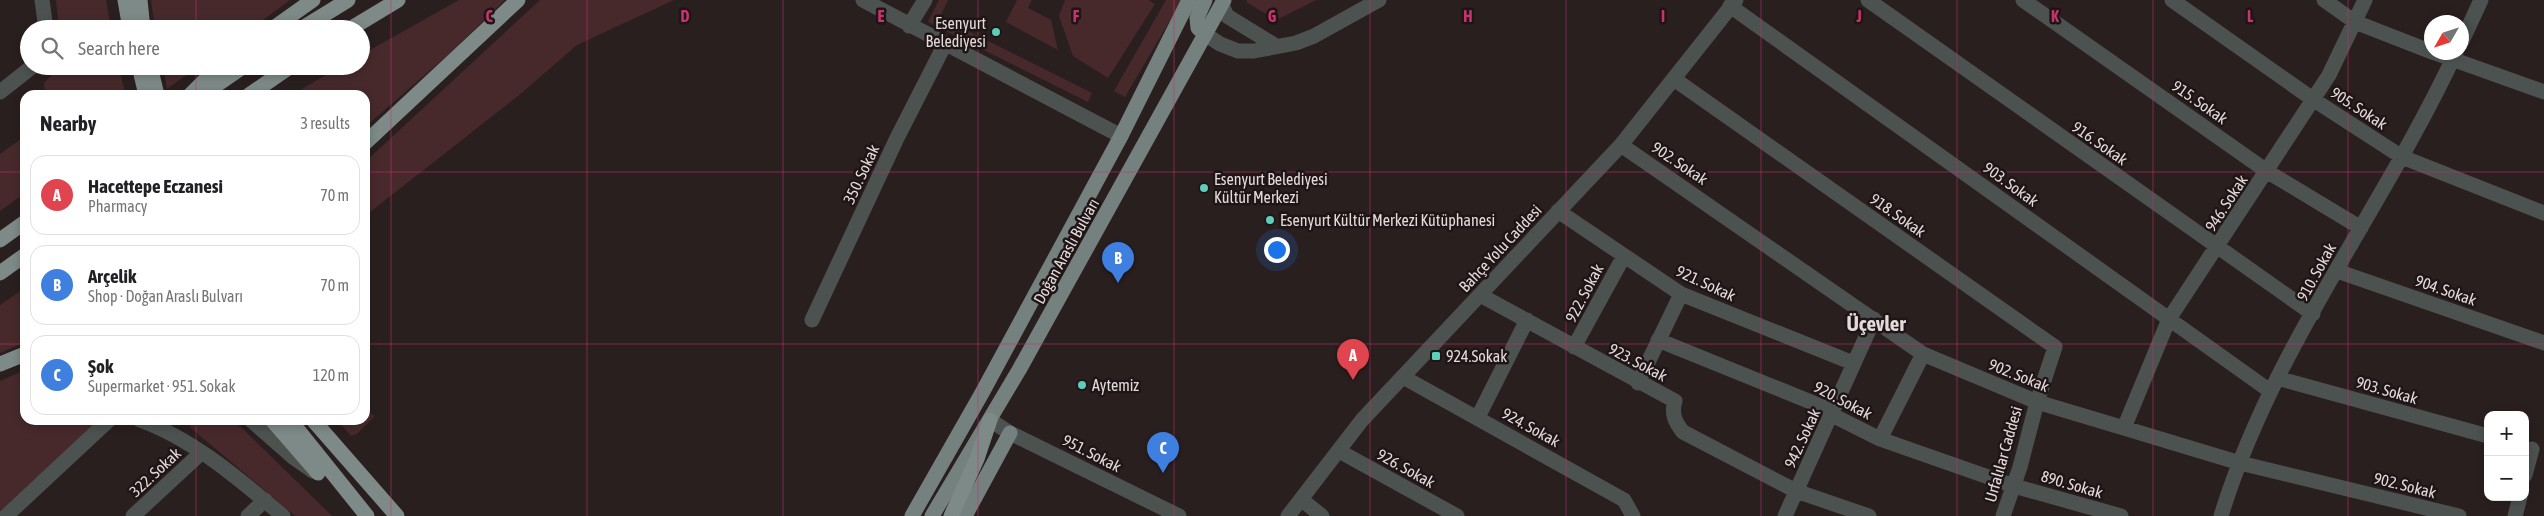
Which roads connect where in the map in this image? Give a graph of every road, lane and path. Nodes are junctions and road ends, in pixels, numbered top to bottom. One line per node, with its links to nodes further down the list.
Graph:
1 (42, 0): 21 (street)
2 (125, 0): 22 (highway)
3 (140, 0): 23 (highway)
4 (313, 0): 24 (highway)
5 (348, 0): 25 (highway)
6 (398, 0): 26 (highway)
7 (518, 0): 52 (highway)
8 (863, 0): 28 (street)
9 (925, 0): 28 (street)
10 (1189, 0): 51 (main road, Doğan Araslı Bulvarı)
11 (1205, 0): 30 (main road)
12 (1379, 0): 32 (street)
13 (1868, 0): 61 (street, 916. Sokak)
14 (2023, 0): 55 (street, 915. Sokak)
15 (2172, 0): 50 (street, 905. Sokak)
16 (2324, 0): 27 (street)
17 (2365, 0): 27 (street, 946. Sokak)
18 (2481, 0): 29 (street)
19 (1223, 2): 30 (main road, Doğan Araslı Bulvarı); 32 (street)
20 (1733, 3): 42 (street, Bahçe Yolu Caddesi); 72 (street, 903. Sokak)
21 (45, 20)
22 (128, 20)
23 (142, 20)
24 (285, 20)
25 (316, 20)
26 (365, 20)
27 (2355, 22): 33 (street); 50 (street, 946. Sokak)
28 (910, 26): 31 (street)
29 (2469, 27)
30 (1205, 34): 32 (street); 86 (main road, Doğan Araslı Bulvarı)
31 (945, 44): 51 (street); 70 (street, 350. Sokak)
32 (1276, 46)
33 (2424, 49)
34 (2452, 60): 54 (street, 910. Sokak)
35 (2462, 60): 49 (street)
36 (22, 75): 48 (street)
37 (140, 75): 43 (highway)
38 (152, 75): 44 (highway)
39 (210, 75): 45 (highway)
40 (231, 75): 46 (highway)
41 (277, 75): 47 (highway)
42 (1674, 79): 53 (street, Bahçe Yolu Caddesi); 83 (street, 918. Sokak)
43 (145, 90)
44 (156, 90)
45 (195, 90)
46 (209, 90)
47 (256, 90)
48 (0, 92)
49 (2544, 92)
50 (2314, 100): 54 (street, 905. Sokak); 55 (street, 946. Sokak)
51 (1121, 136): 119 (main road, Doğan Araslı Bulvarı)
52 (370, 138)
53 (1621, 145): 56 (street, Bahçe Yolu Caddesi); 69 (street, 902. Sokak)
54 (2402, 157): 57 (street, 905. Sokak); 59 (street, 910. Sokak)
55 (2268, 172): 59 (street, 915. Sokak); 61 (street, 946. Sokak)
56 (1558, 211): 62 (street, 921. Sokak); 67 (street, Bahçe Yolu Caddesi)
57 (2544, 213)
58 (20, 226): 60 (highway)
59 (2361, 228): 64 (street, 910. Sokak)
60 (0, 240)
61 (2218, 248): 68 (street, 916. Sokak); 72 (street, 946. Sokak)
62 (1624, 256): 66 (street, 921. Sokak); 75 (street, 922. Sokak)
63 (20, 259): 65 (highway)
64 (2336, 271): 68 (street, 910. Sokak); 74 (street, 904. Sokak)
65 (0, 273)
66 (1680, 294): 73 (street); 78 (street, 921. Sokak)
67 (1480, 295): 71 (street, 923. Sokak); 80 (street, Bahçe Yolu Caddesi)
68 (2313, 314): 82 (street, 910. Sokak)
69 (1874, 319): 76 (street, 902. Sokak); 78 (street, 942. Sokak)
70 (812, 320)
71 (1527, 320): 75 (street, 923. Sokak); 85 (street)
72 (2169, 320): 82 (street, 903. Sokak); 95 (street, 946. Sokak)
73 (1658, 340): 81 (street); 84 (street, 920. Sokak)
74 (2544, 343)
75 (1574, 347): 81 (street, 923. Sokak)
76 (1923, 354): 83 (street, 902. Sokak); 99 (street)
77 (20, 356): 79 (highway)
78 (1853, 363): 84 (street, 942. Sokak)
79 (0, 364)
80 (1403, 377): 85 (street, 924. Sokak); 102 (street, Bahçe Yolu Caddesi)
81 (1638, 383): 108 (street, 923. Sokak)
82 (2274, 384): 97 (street, 903. Sokak); 105 (street, 910. Sokak)
83 (2037, 402): 95 (street, 902. Sokak); 107 (street, Urfalılar Caddesi)
84 (1832, 415): 99 (street, 920. Sokak); 108 (street, 942. Sokak)
85 (1478, 417): 127 (street, 924. Sokak)
86 (990, 420): 96 (street, 951. Sokak); 120 (main road, Doğan Araslı Bulvarı); 121 (highway)
87 (104, 425): 113 (street)
88 (151, 425): 98 (street)
89 (173, 425): 98 (street)
90 (257, 425): 106 (street)
91 (276, 425): 106 (highway)
92 (294, 425): 112 (highway)
93 (317, 425): 100 (highway)
94 (322, 425): 100 (highway)
95 (2124, 428): 105 (street, 902. Sokak)
96 (1010, 433): 122 (main road); 123 (street, 951. Sokak)
97 (2484, 435)
98 (176, 437): 103 (street)
99 (1880, 439): 107 (street, 920. Sokak)
100 (338, 448): 118 (highway)
101 (2534, 449): 104 (street)
102 (1339, 451): 110 (street, Bahçe Yolu Caddesi); 126 (street, 926. Sokak)
103 (201, 453): 109 (street); 114 (street, 322. Sokak)
104 (2529, 463)
105 (2240, 464): 132 (street, 910. Sokak); 133 (street, 902. Sokak)
106 (322, 477): 112 (highway)
107 (2014, 486): 130 (street, Urfalılar Caddesi); 131 (street, 890. Sokak)
108 (1796, 491): 128 (street, 942. Sokak); 129 (street, 923. Sokak)
109 (265, 500): 115 (street); 116 (street)
110 (1302, 500): 124 (street, Bahçe Yolu Caddesi); 125 (street)
111 (2519, 501): 134 (street)
112 (356, 504): 117 (highway)
113 (6, 516)
114 (133, 516)
115 (248, 516)
116 (283, 516)
117 (367, 516)
118 (397, 516)
119 (912, 516)
120 (932, 516)
121 (951, 516)
122 (965, 516)
123 (1178, 516)
124 (1288, 516)
125 (1322, 516)
126 (1457, 516)
127 (1633, 516)
128 (1785, 516)
129 (1870, 516)
130 (2003, 516)
131 (2121, 516)
132 (2221, 516)
133 (2459, 516)
134 (2515, 516)

